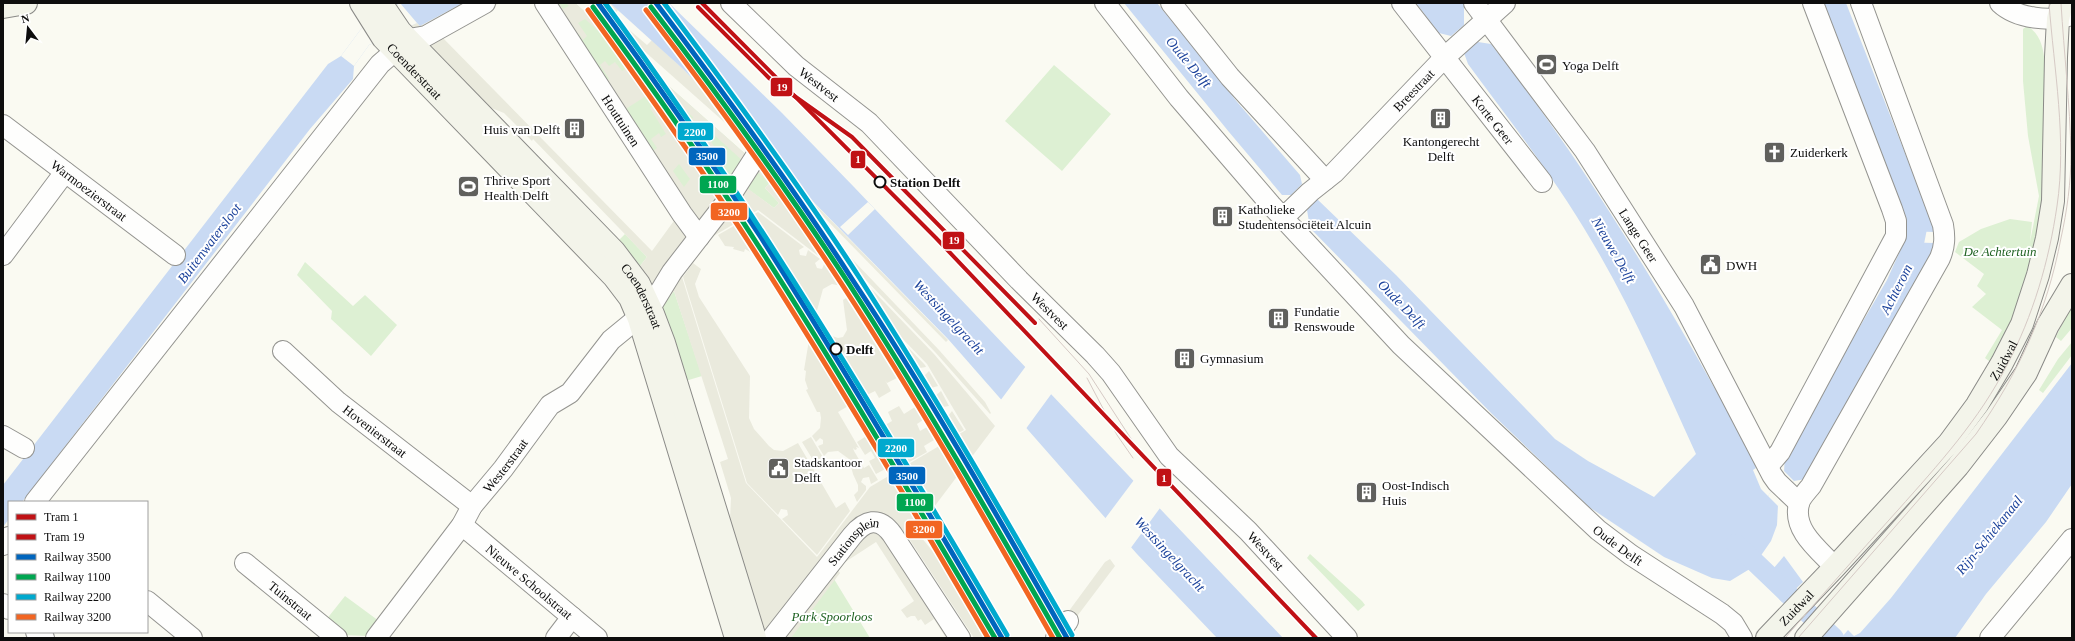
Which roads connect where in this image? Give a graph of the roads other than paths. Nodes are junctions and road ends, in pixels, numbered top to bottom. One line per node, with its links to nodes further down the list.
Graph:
1 (26, 3): 13 (main road)
2 (485, 3): 17 (street)
3 (545, 3): 25 (street, Houttuinen)
4 (731, 3): 53 (street, Westvest)
5 (1105, 3): 24 (street, Oude Delft)
6 (1171, 3): 23 (street)
7 (1402, 3): 18 (street, Korte Geer)
8 (1474, 3): 16 (street, Lange Geer)
9 (1505, 3): 16 (street, Breestraat)
10 (1813, 3): 33 (street)
11 (1861, 3): 33 (street)
12 (2000, 3): 15 (street)
13 (3, 7)
14 (375, 9): 17 (main road, Coenderstraat)
15 (2064, 12): 39 (main road, Zuidwal)
16 (1481, 25): 18 (street, Breestraat); 33 (street, Lange Geer)
17 (397, 40): 29 (main road, Coenderstraat); 34 (street)
18 (1449, 53): 22 (street, Korte Geer); 23 (street, Breestraat)
19 (3, 125): 21 (street, Warmoezierstraat)
20 (756, 156): 25 (street)
21 (65, 172): 26 (street); 27 (street, Warmoezierstraat)
22 (1542, 182)
23 (1311, 191): 24 (street)
24 (1284, 218): 54 (street, Oude Delft)
25 (699, 237): 29 (street)
26 (3, 255)
27 (175, 255)
28 (2072, 285): 56 (main road, Zuidwal)
29 (644, 313): 35 (street, Westerstraat); 48 (main road, Coenderstraat); 49 (main road, Coenderstraat)
30 (283, 351): 35 (street, Hovenierstraat)
31 (3, 436): 32 (street)
32 (24, 448)
33 (1783, 486): 39 (street)
34 (36, 501)
35 (472, 506): 36 (street, Westerstraat)
36 (462, 525): 41 (street, Nieuwe Schoolstraat); 45 (street, Westerstraat)
37 (2072, 539): 57 (street)
38 (245, 563): 44 (street, Tuinstraat)
39 (1835, 567): 55 (main road, Zuidwal)
40 (148, 602): 43 (street)
41 (572, 617): 46 (street); 47 (street, Nieuwe Schoolstraat)
42 (1068, 621): 52 (street)
43 (192, 638)
44 (337, 638)
45 (376, 638)
46 (556, 638)
47 (598, 638)
48 (736, 638)
49 (756, 638)
50 (772, 638): 51 (street, Stationsplein)
51 (960, 638)
52 (1056, 638)
53 (1347, 638)
54 (1742, 638)
55 (1767, 638)
56 (1806, 638)
57 (1990, 638)

